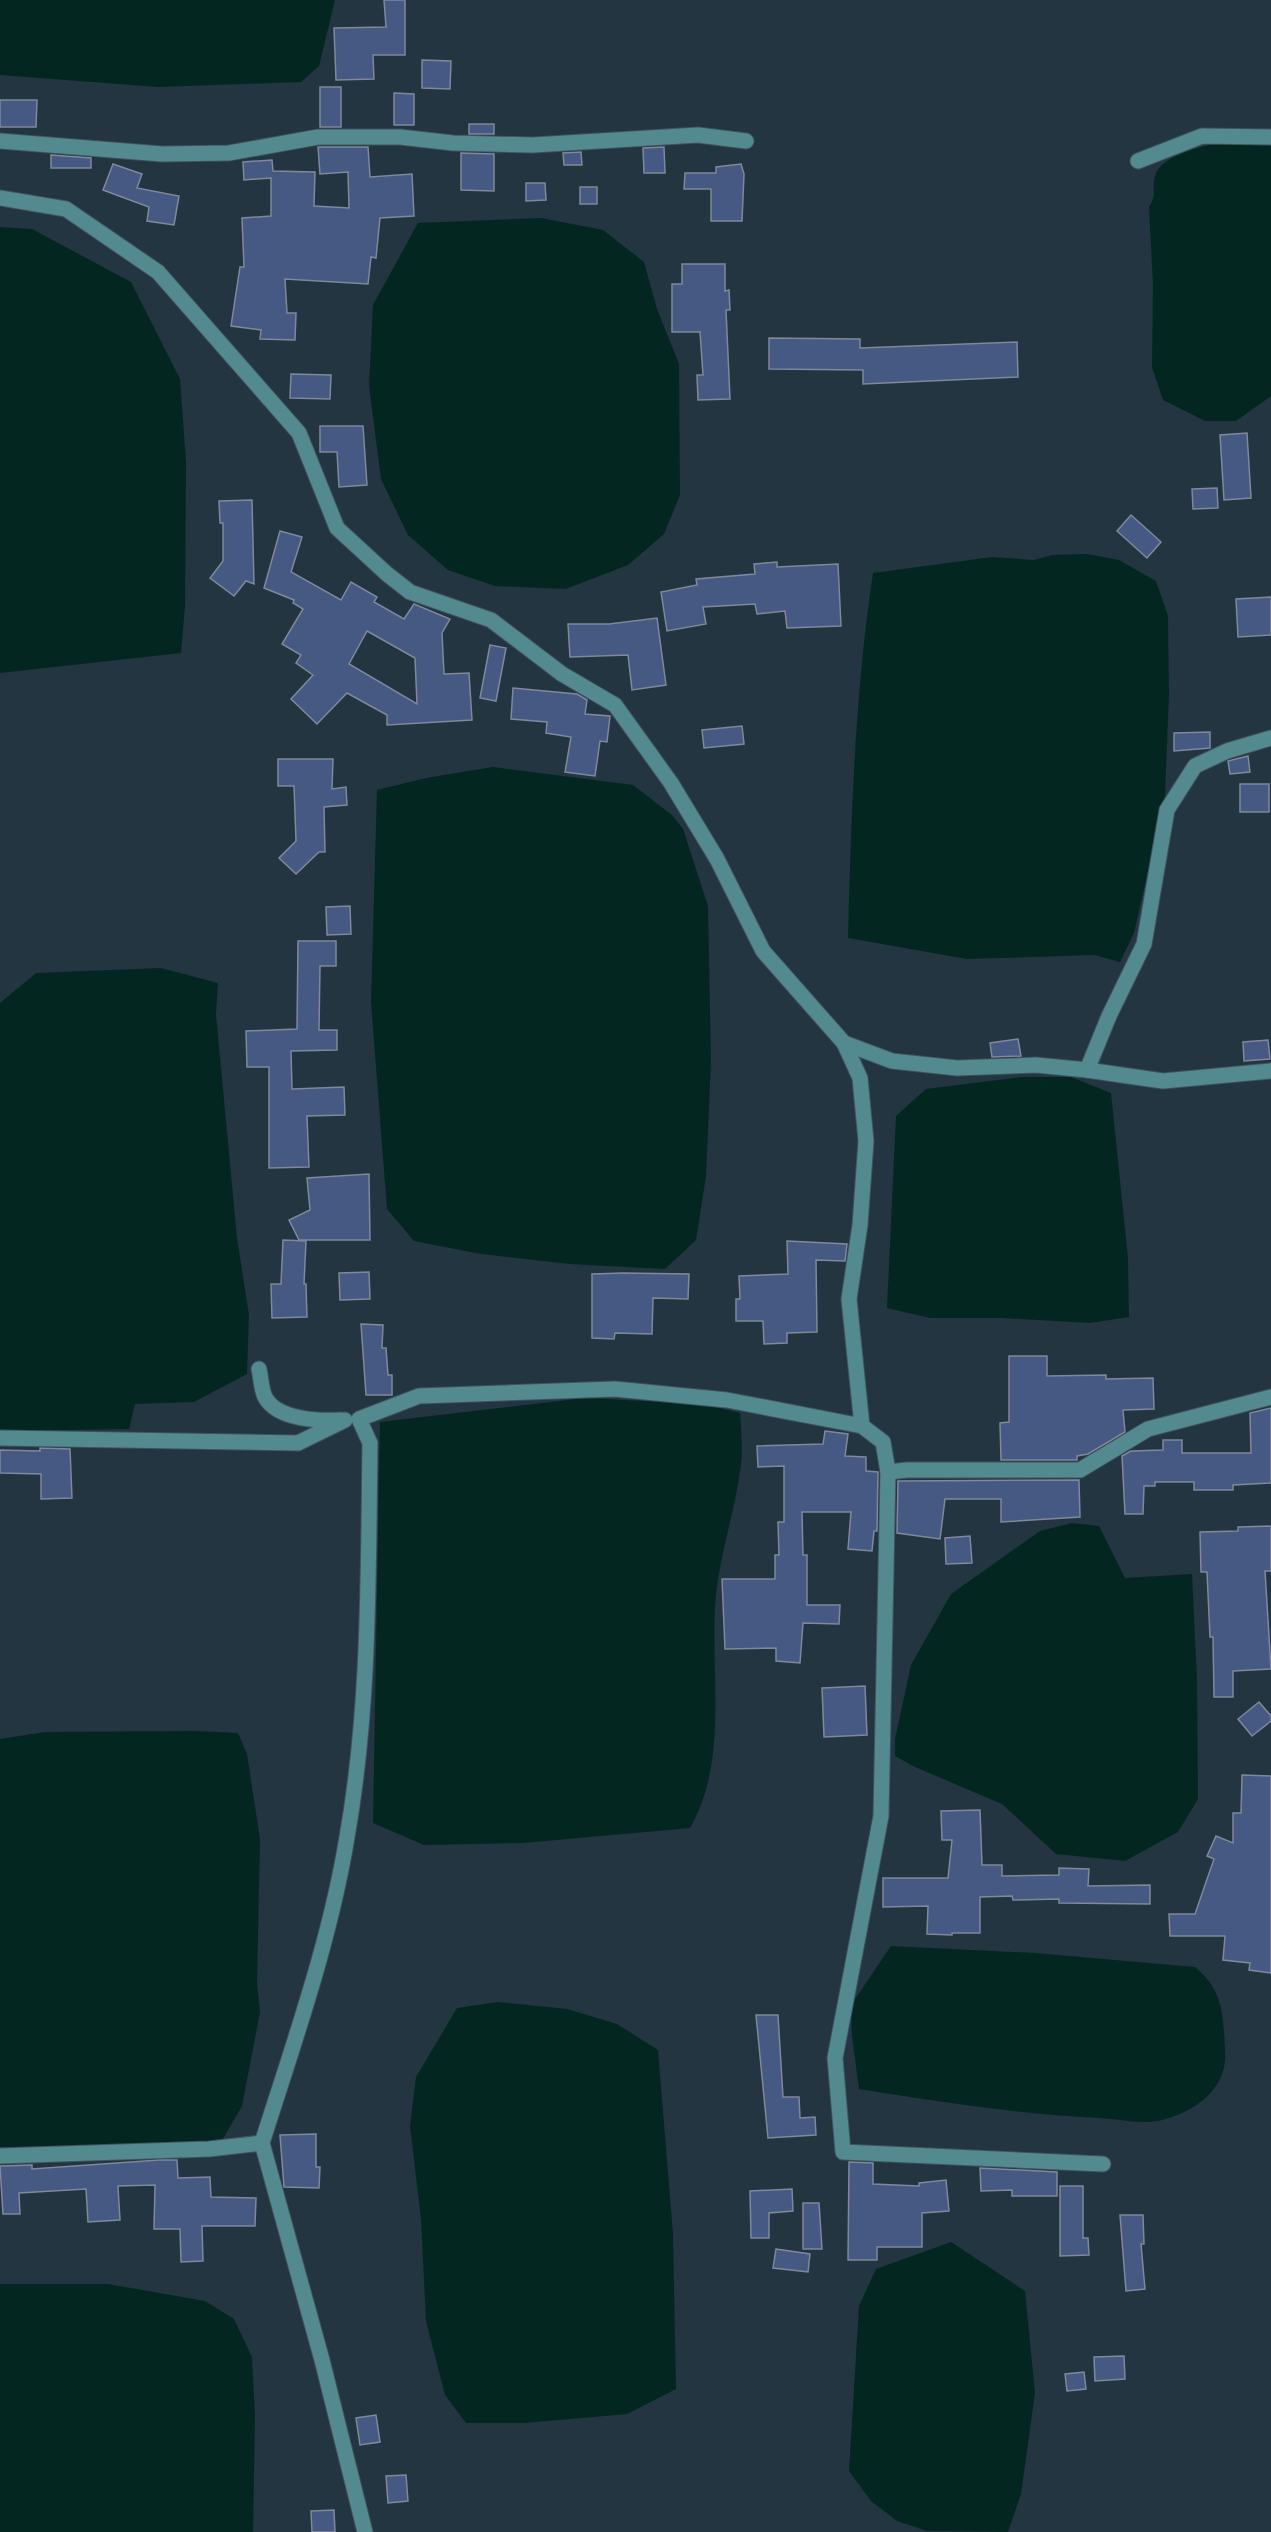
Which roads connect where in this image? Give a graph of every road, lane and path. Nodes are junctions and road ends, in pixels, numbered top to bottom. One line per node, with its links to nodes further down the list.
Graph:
1 (1271, 136): 4 (street)
2 (0, 141): 3 (street)
3 (746, 141)
4 (1138, 161)
5 (0, 198): 7 (street)
6 (1271, 738): 8 (street)
7 (843, 1043): 8 (street); 13 (street)
8 (1086, 1070): 9 (street)
9 (1271, 1071)
10 (259, 1369): 12 (street)
11 (1271, 1397): 15 (street)
12 (352, 1419): 13 (street); 14 (street); 16 (street)
13 (862, 1426): 15 (street)
14 (0, 1438)
15 (888, 1472): 18 (street)
16 (262, 2143): 17 (street); 19 (street)
17 (0, 2156)
18 (1103, 2164)
19 (365, 2532)

